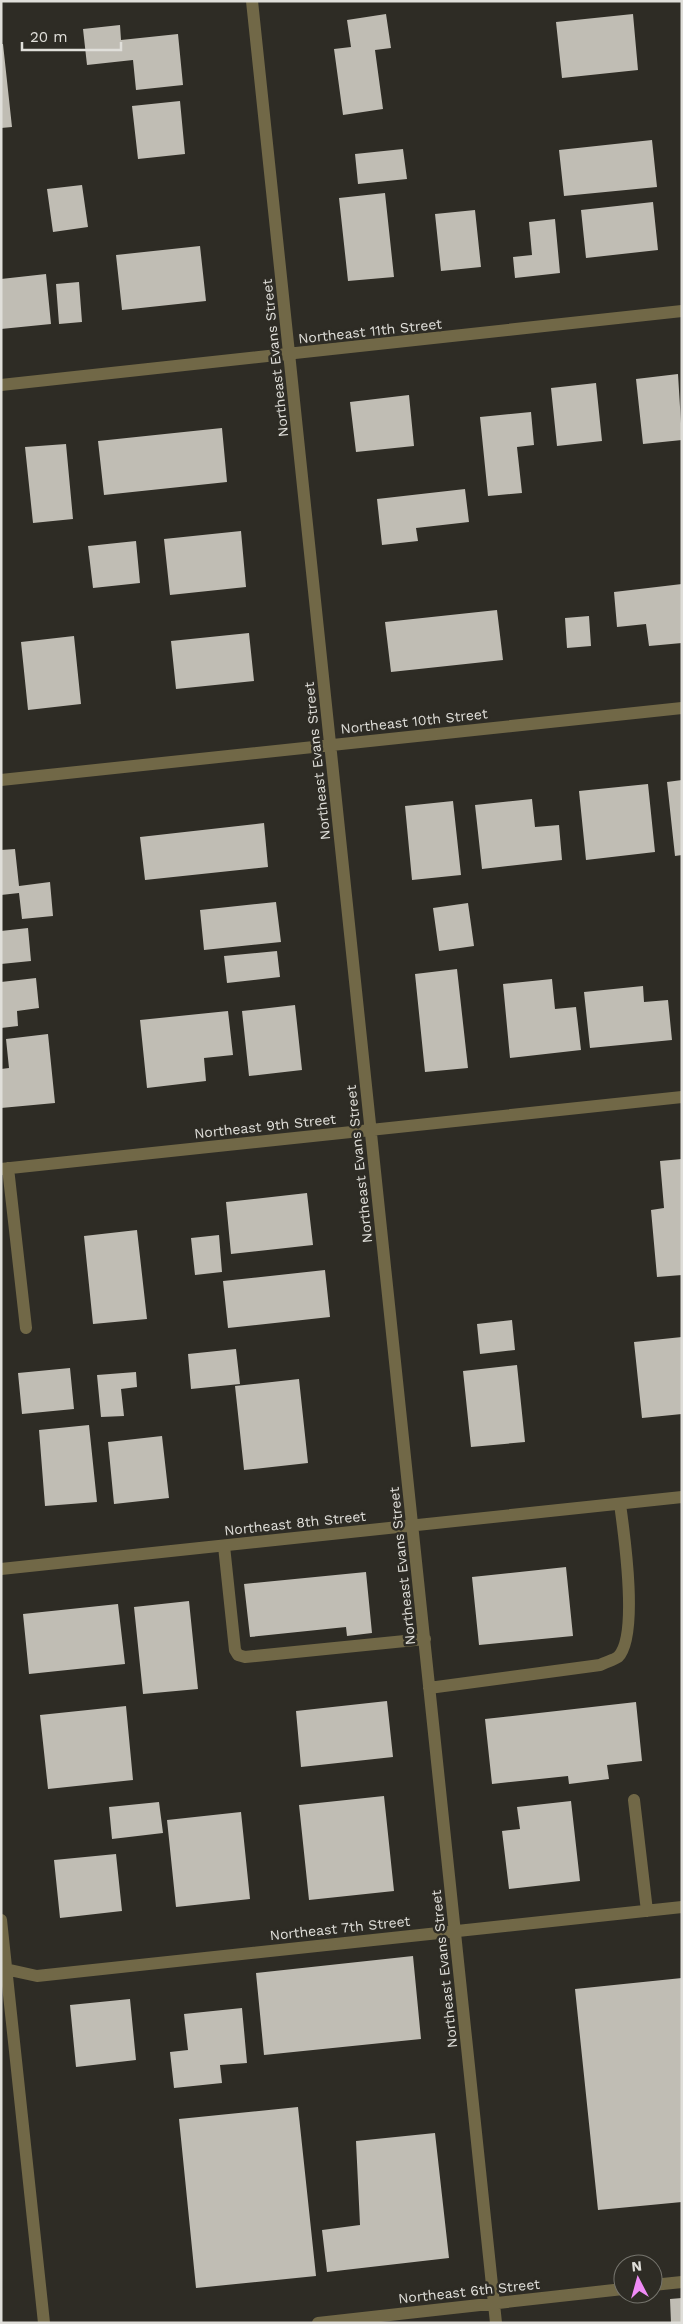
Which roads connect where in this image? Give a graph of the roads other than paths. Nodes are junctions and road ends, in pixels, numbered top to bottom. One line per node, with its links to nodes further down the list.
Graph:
1 (252, 1): 3 (street, Northeast Evans Street)
2 (682, 311): 3 (street, Northeast 11th Street)
3 (289, 355): 4 (street, Northeast 11th Street); 6 (street, Northeast Evans Street)
4 (1, 384)
5 (682, 708): 6 (street, Northeast 10th Street)
6 (330, 745): 7 (street, Northeast 10th Street); 9 (street, Northeast Evans Street)
7 (1, 780)
8 (682, 1097): 9 (street, Northeast 9th Street)
9 (371, 1130): 10 (street, Northeast 9th Street); 14 (street, Northeast Evans Street)
10 (5, 1169): 11 (street)
11 (26, 1328)
12 (682, 1497): 13 (street, Northeast 8th Street)
13 (620, 1504): 14 (street, Northeast 8th Street); 18 (street)
14 (412, 1525): 15 (street, Northeast 8th Street); 17 (street, Northeast Evans Street)
15 (224, 1546): 16 (street, Northeast 8th Street); 17 (street)
16 (1, 1569)
17 (425, 1640): 18 (street, Northeast Evans Street)
18 (429, 1688): 23 (street, Northeast Evans Street)
19 (634, 1800): 21 (street)
20 (682, 1907): 21 (street, Northeast 7th Street)
21 (647, 1911): 23 (street, Northeast 7th Street)
22 (1, 1920): 24 (street)
23 (455, 1931): 24 (street, Northeast 7th Street); 28 (street, Northeast Evans Street)
24 (4, 1969): 29 (street)
25 (682, 2282): 26 (street)
26 (663, 2284)
27 (613, 2290): 28 (street, Northeast 6th Street)
28 (494, 2304): 30 (street, Northeast 6th Street); 31 (street, Northeast Evans Street)
29 (44, 2323)
30 (318, 2323)
31 (496, 2323)

